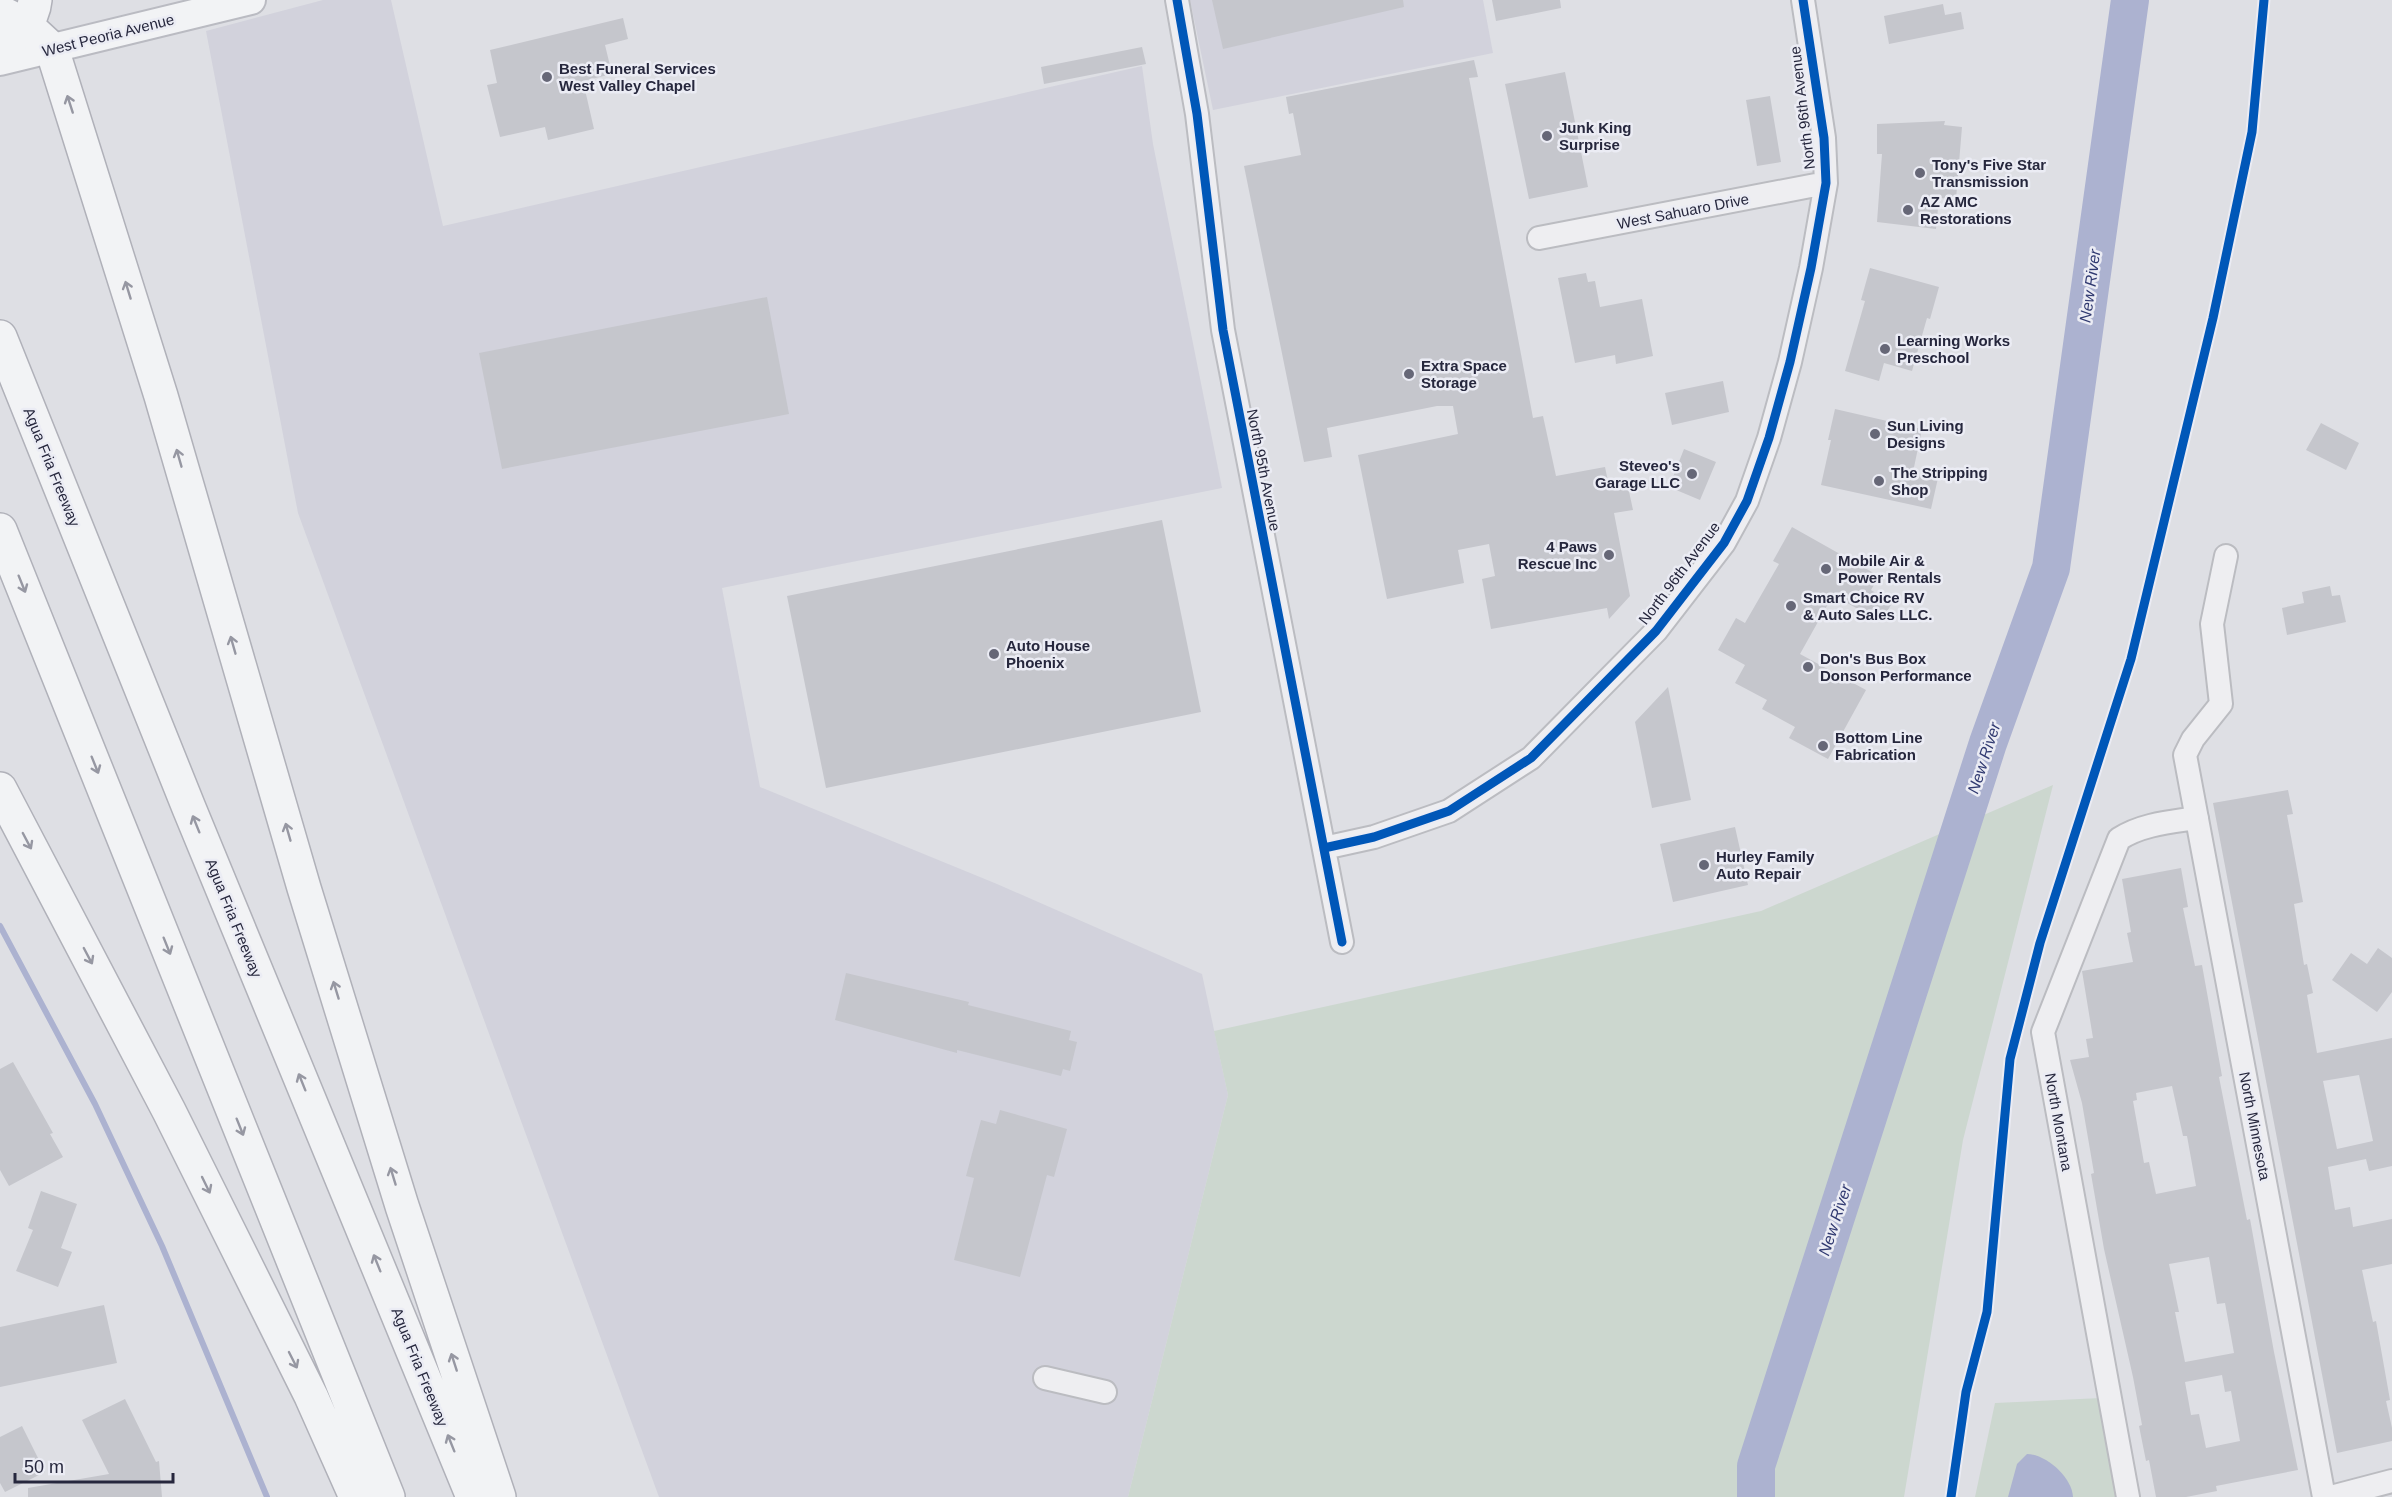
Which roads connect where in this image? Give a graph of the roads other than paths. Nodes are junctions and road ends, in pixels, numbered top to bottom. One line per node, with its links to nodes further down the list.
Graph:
1 (251, 0): 6 (main road, West Peoria Avenue)
2 (1177, 0): 15 (street, North 95th Avenue)
3 (1803, 0): 8 (street, North 96th Avenue)
4 (20, 12): 5 (highway); 6 (highway)
5 (0, 47)
6 (52, 49): 7 (main road, West Peoria Avenue); 23 (highway, one-way to 6)
7 (0, 61)
8 (1826, 183): 9 (street, West Sahuaro Drive); 15 (street, North 96th Avenue)
9 (1539, 238)
10 (0, 337): 22 (highway, Agua Fria Freeway, one-way to 10)
11 (0, 530): 21 (highway, one-way to 21)
12 (2226, 556): 14 (street, North Minnesota)
13 (0, 789): 20 (highway, one-way to 20)
14 (2197, 818): 24 (street, North Montana); 25 (street, North Minnesota)
15 (1324, 848): 16 (street, North 95th Avenue)
16 (1342, 942)
17 (1045, 1378): 18 (street)
18 (1105, 1392)
19 (2392, 1481): 26 (street)
20 (356, 1497)
21 (388, 1497)
22 (473, 1497)
23 (499, 1497)
24 (2128, 1497)
25 (2324, 1497)
26 (2331, 1497)

